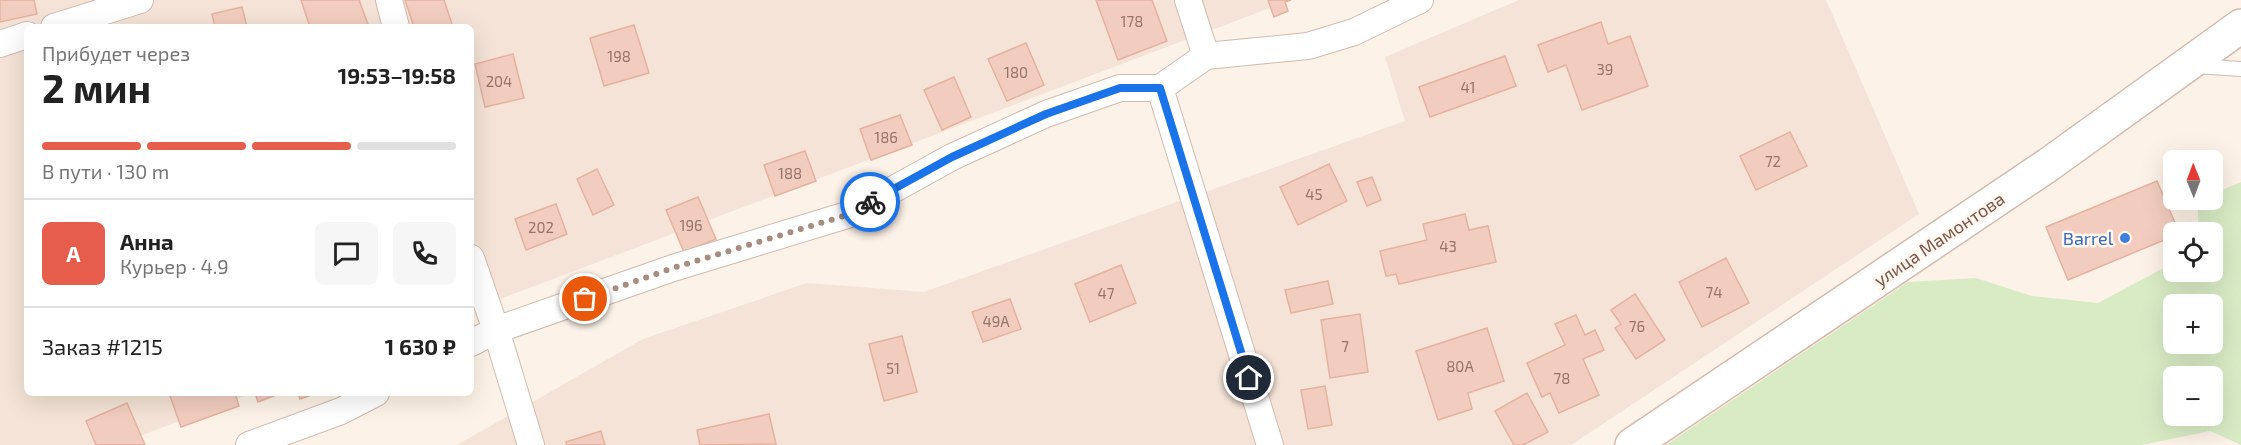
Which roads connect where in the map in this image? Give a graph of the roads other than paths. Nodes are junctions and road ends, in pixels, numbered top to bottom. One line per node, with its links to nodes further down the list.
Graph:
1 (140, 0): 5 (street)
2 (389, 0): 6 (street)
3 (1188, 0): 10 (street)
4 (1420, 0): 10 (street)
5 (64, 24)
6 (395, 24)
7 (2241, 26): 11 (main road, улица Мамонтова)
8 (24, 36): 9 (street)
9 (0, 44)
10 (1206, 56): 13 (street)
11 (2188, 65): 12 (lane); 21 (main road, улица Мамонтова)
12 (2241, 69)
13 (1160, 88): 15 (street); 20 (street)
14 (474, 267): 15 (street)
15 (496, 330): 16 (street); 19 (street)
16 (474, 341)
17 (370, 396): 18 (street)
18 (249, 445)
19 (531, 445)
20 (1270, 445)
21 (1632, 445)

